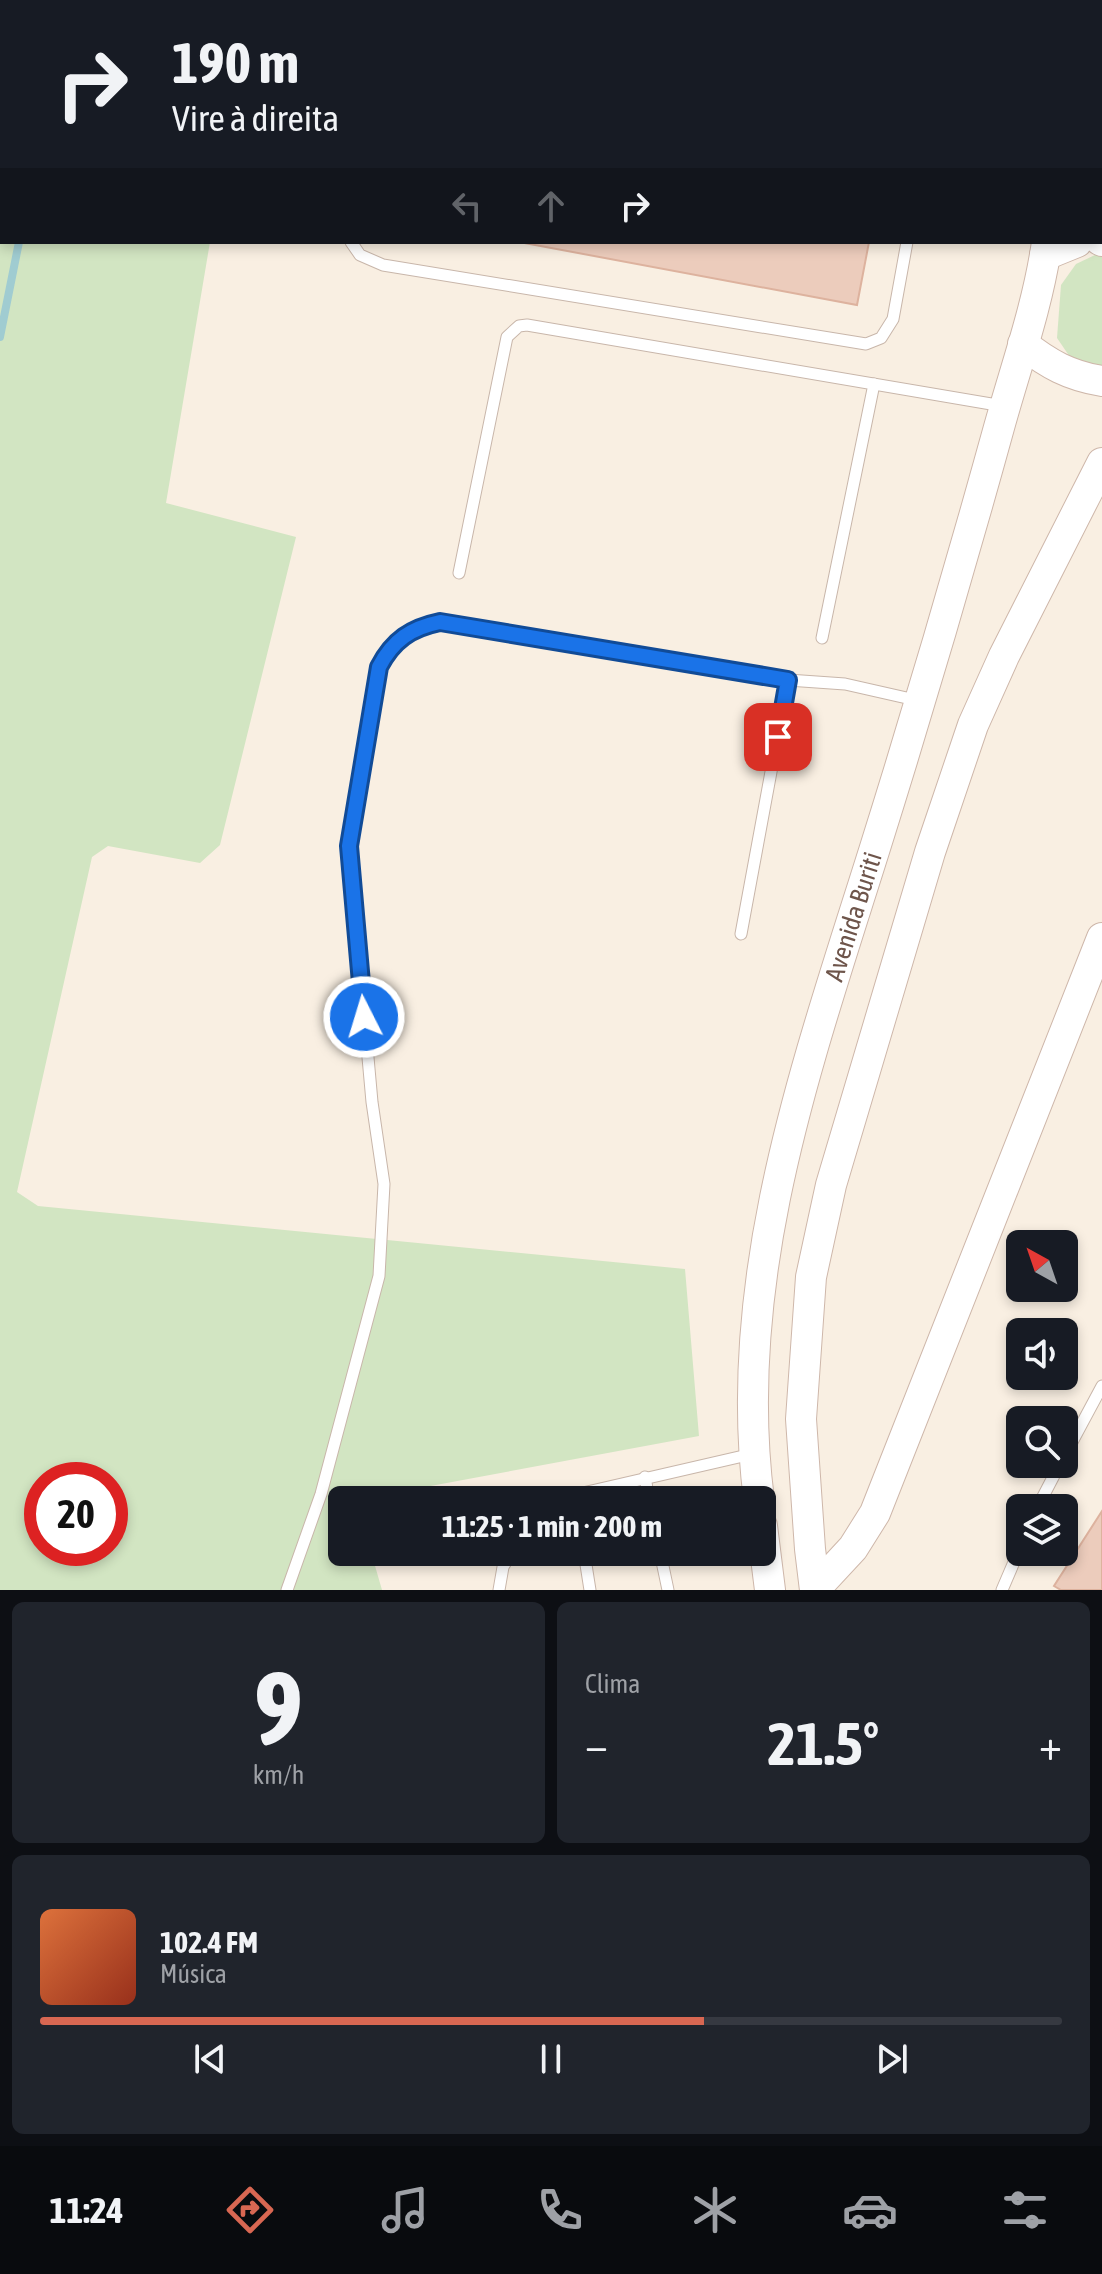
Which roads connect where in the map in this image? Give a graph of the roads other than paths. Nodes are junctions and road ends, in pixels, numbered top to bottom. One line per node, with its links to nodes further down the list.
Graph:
1 (352, 244): 2 (lane)
2 (907, 244)
3 (1067, 244): 4 (main road)
4 (1046, 248): 5 (main road, Avenida Buriti)
5 (1023, 344): 6 (main road); 8 (main road, Avenida Buriti)
6 (1102, 381)
7 (874, 384): 8 (lane); 10 (lane); 11 (lane)
8 (1005, 407): 13 (main road, Avenida Buriti)
9 (1102, 463): 28 (main road)
10 (459, 573)
11 (822, 638)
12 (788, 680): 13 (lane); 14 (lane); 29 (lane)
13 (921, 701): 18 (main road, Avenida Buriti)
14 (741, 934)
15 (1102, 938): 28 (main road)
16 (1102, 1386): 17 (lane)
17 (1078, 1431)
18 (753, 1454): 19 (lane); 22 (main road, Avenida Buriti)
19 (645, 1477): 20 (lane); 21 (lane)
20 (614, 1486)
21 (647, 1486)
22 (757, 1486)
23 (504, 1566): 30 (lane)
24 (586, 1566): 31 (lane)
25 (663, 1566): 32 (lane)
26 (767, 1566): 33 (main road)
27 (1012, 1566): 34 (lane)
28 (815, 1589)
29 (287, 1590)
30 (499, 1590)
31 (590, 1590)
32 (668, 1590)
33 (770, 1590)
34 (1002, 1590)

